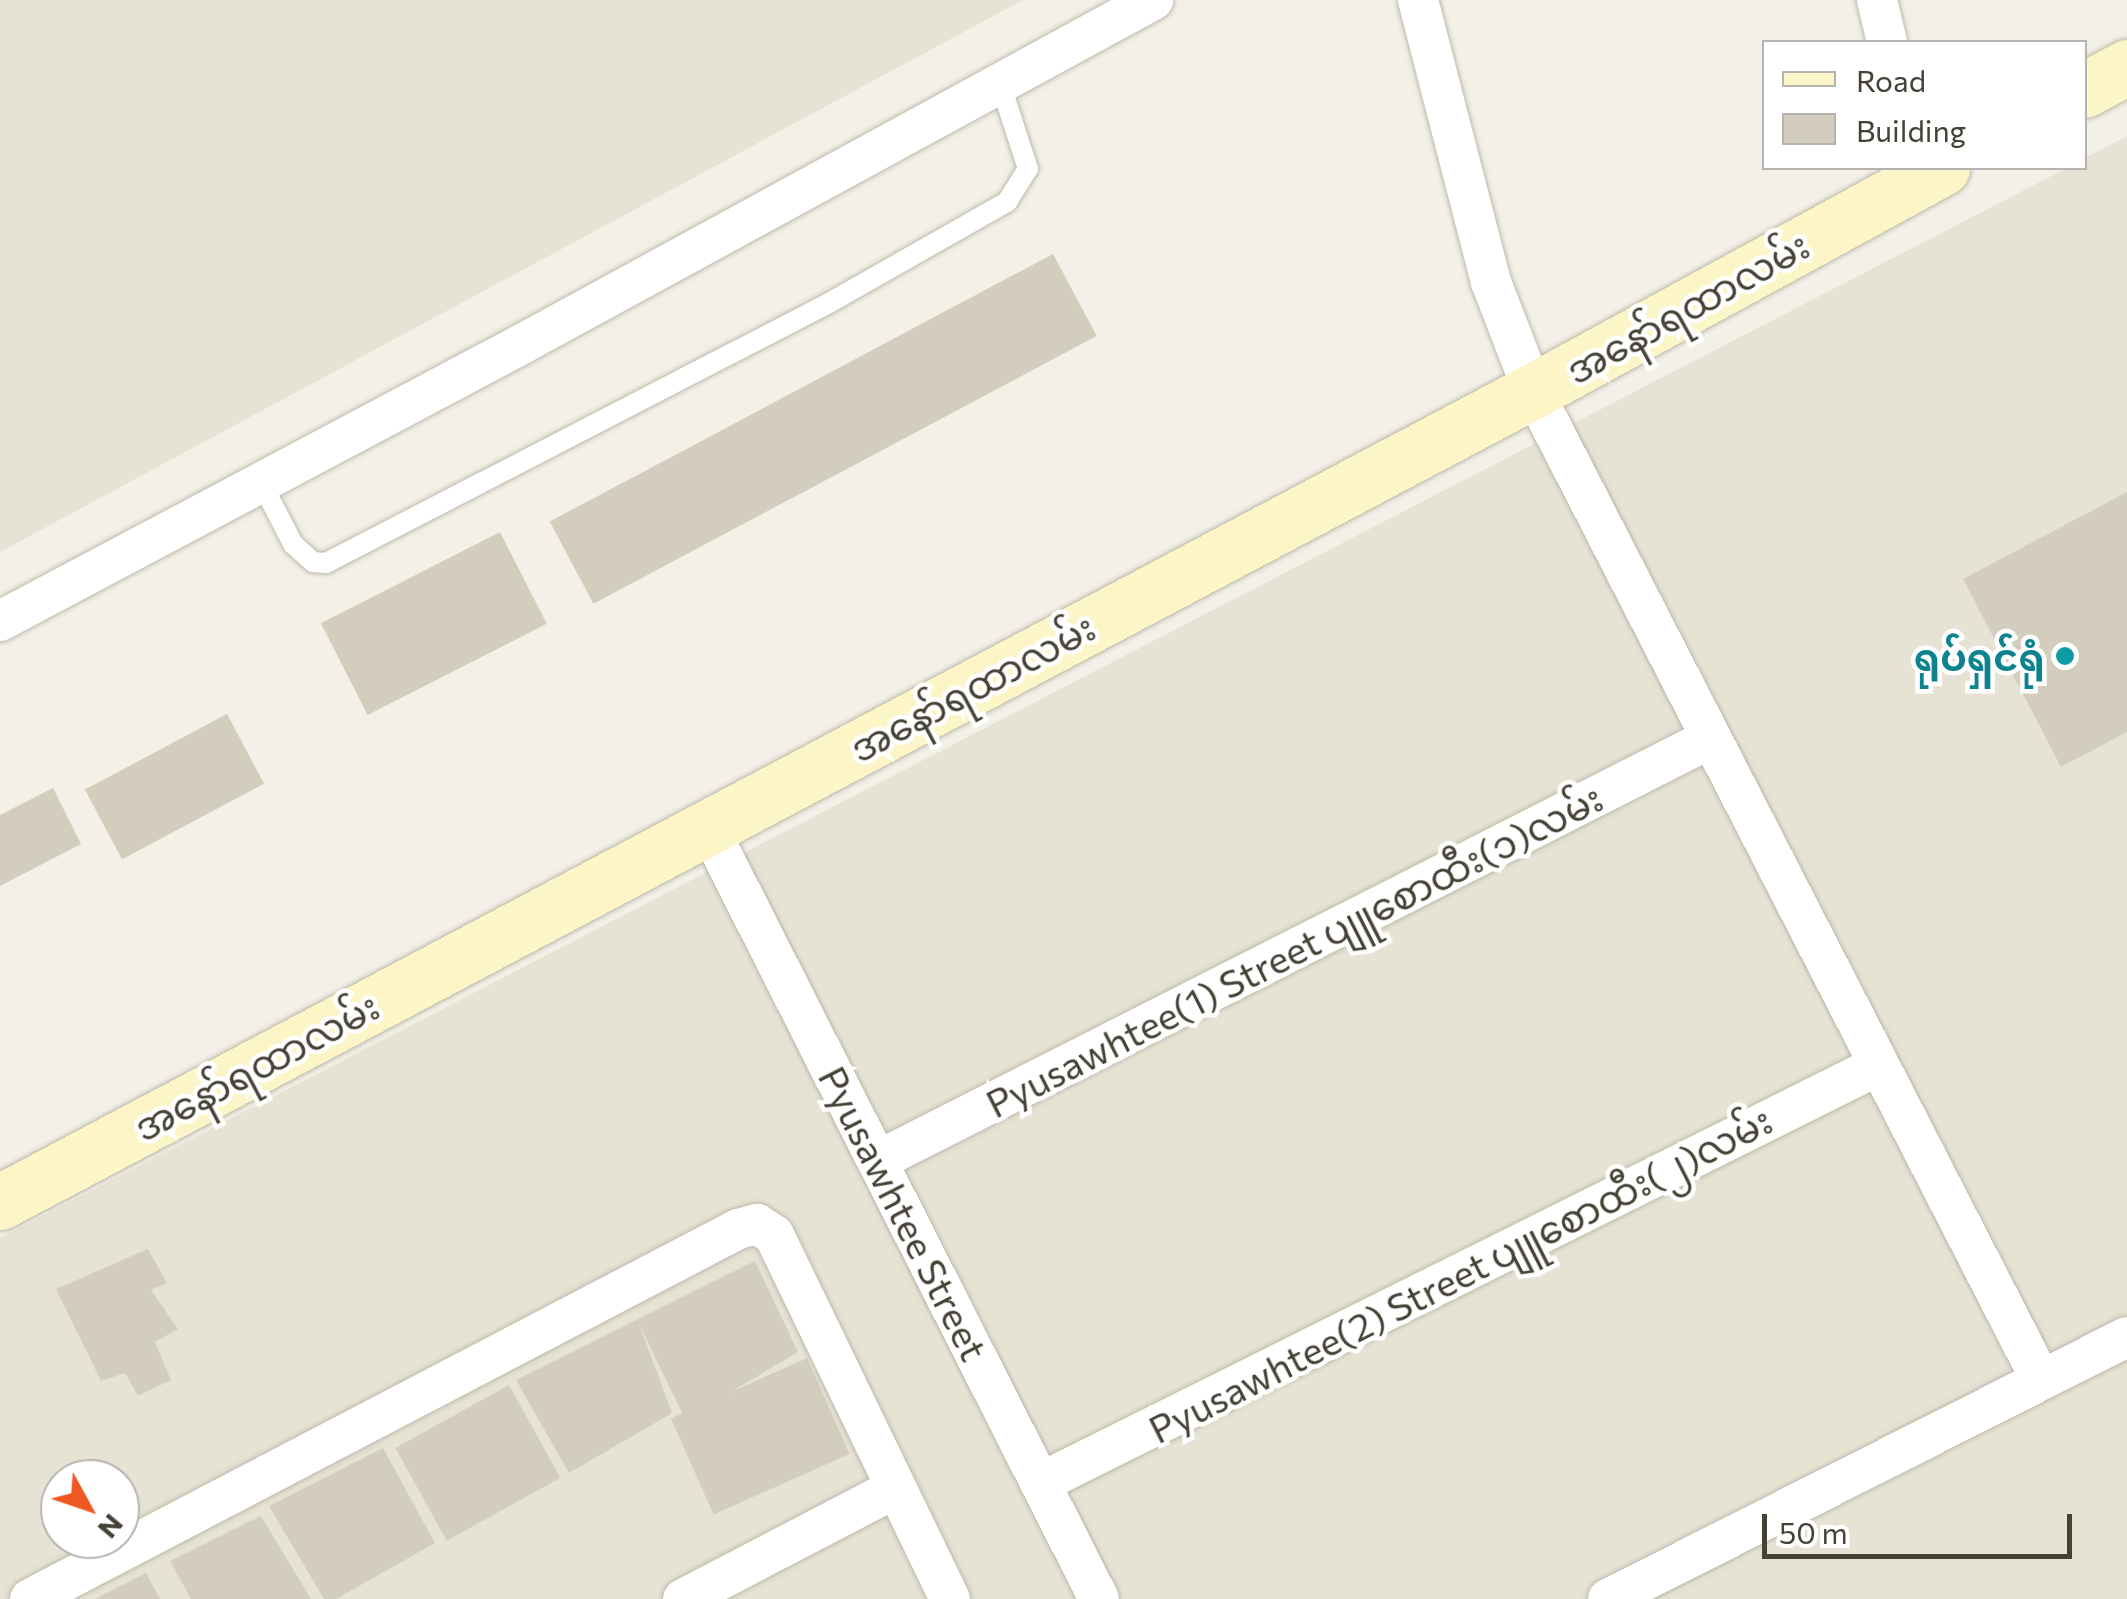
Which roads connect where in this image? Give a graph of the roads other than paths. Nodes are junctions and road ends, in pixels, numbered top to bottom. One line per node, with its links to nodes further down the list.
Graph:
1 (1153, 0): 6 (street)
2 (1418, 0): 9 (street)
3 (1877, 0): 4 (street)
4 (1887, 40)
5 (2127, 67): 7 (main road)
6 (1000, 83): 10 (street); 10 (lane)
7 (2087, 88)
8 (1927, 171): 9 (main road, အနော်ရထာလမ်း)
9 (1533, 391): 12 (street); 13 (main road, အနော်ရထာလမ်း)
10 (262, 482): 11 (street)
11 (0, 621)
12 (1711, 738): 14 (street); 15 (street, Pyusawhtee(1) Street ပျူစောထီး(၁)လမ်း)
13 (708, 827): 15 (street, Pyusawhtee Street); 16 (main road, အနော်ရထာလမ်း)
14 (1879, 1065): 18 (street); 19 (street, Pyusawhtee(2) Street ပျူစောထီး(၂)လမ်း)
15 (877, 1161): 19 (street, Pyusawhtee Street)
16 (0, 1202)
17 (2127, 1337): 18 (street)
18 (2041, 1380): 25 (street)
19 (1040, 1483): 24 (street, Pyusawhtee Street)
20 (894, 1489): 21 (street); 22 (street); 23 (street)
21 (30, 1599)
22 (683, 1599)
23 (950, 1599)
24 (1099, 1599)
25 (1608, 1599)

